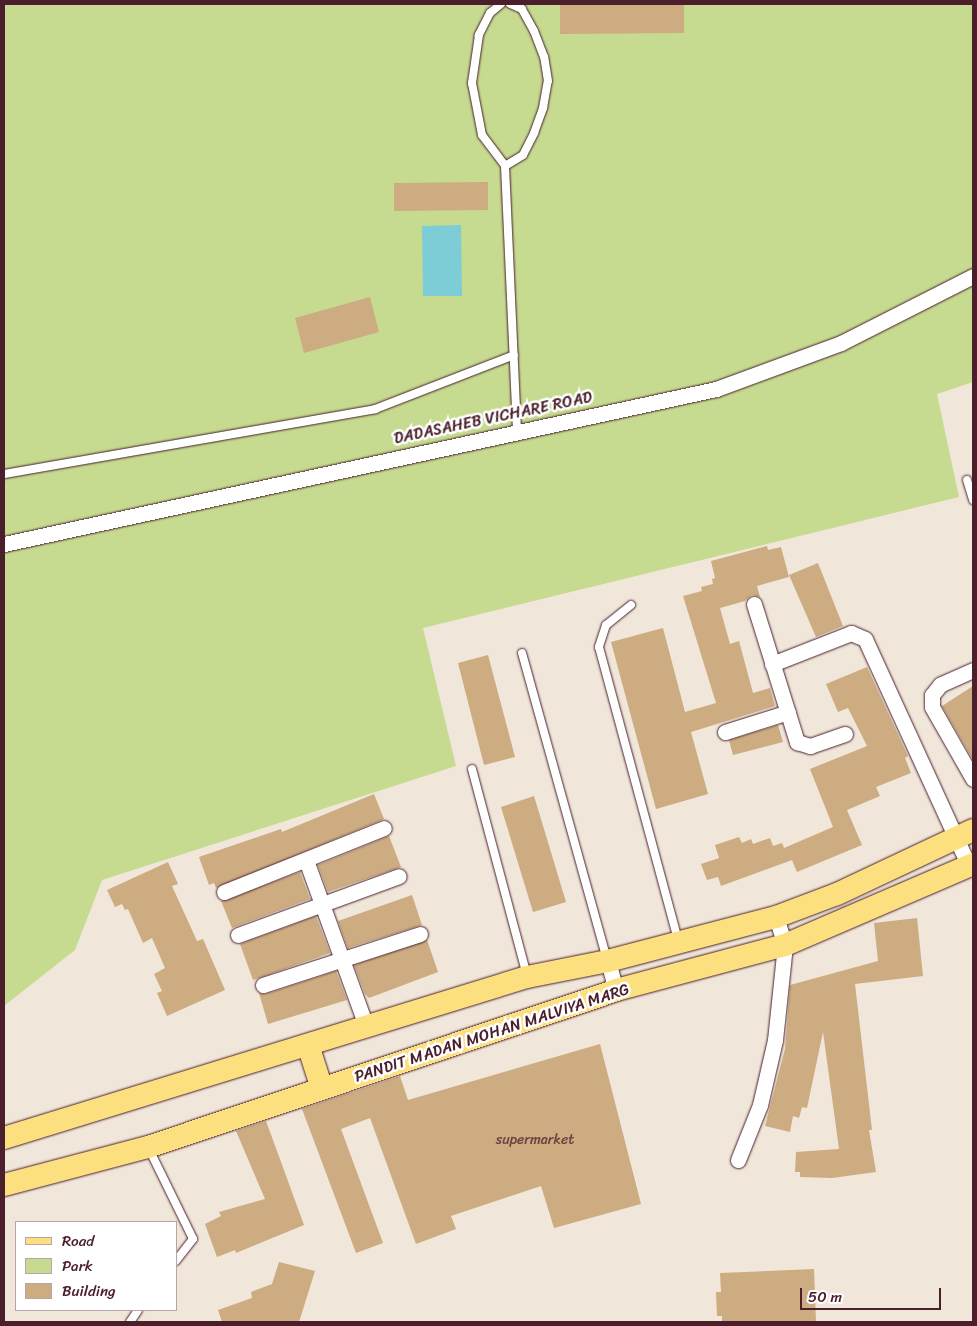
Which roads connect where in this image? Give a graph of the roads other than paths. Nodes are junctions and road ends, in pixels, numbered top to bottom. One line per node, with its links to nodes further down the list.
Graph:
1 (501, 4): 3 (lane)
2 (510, 4): 3 (lane)
3 (505, 166): 5 (lane)
4 (973, 276): 6 (street, DADASAHEB VICHARE ROAD)
5 (514, 355): 6 (lane); 7 (lane)
6 (517, 431): 10 (street, DADASAHEB VICHARE ROAD)
7 (4, 474)
8 (967, 480): 9 (lane)
9 (973, 500)
10 (4, 544)
11 (754, 604): 14 (street)
12 (631, 605): 31 (lane)
13 (522, 653): 33 (lane)
14 (772, 664): 16 (street); 22 (street)
15 (973, 670): 20 (street)
16 (788, 712): 17 (street); 18 (street)
17 (725, 732)
18 (845, 734)
19 (472, 769): 35 (lane)
20 (973, 779)
21 (384, 828): 23 (street)
22 (965, 834): 24 (street); 28 (main road, PANDIT MADAN MOHAN MALVIYA MARG)
23 (306, 860): 26 (street); 27 (street)
24 (971, 865): 32 (main road, PANDIT MADAN MOHAN MALVIYA MARG)
25 (399, 876): 27 (street)
26 (224, 892)
27 (322, 905): 30 (street); 34 (street)
28 (776, 917): 31 (main road, PANDIT MADAN MOHAN MALVIYA MARG); 32 (street)
29 (420, 934): 34 (street)
30 (238, 936)
31 (678, 940): 33 (main road, PANDIT MADAN MOHAN MALVIYA MARG)
32 (785, 945): 37 (main road, PANDIT MADAN MOHAN MALVIYA MARG); 45 (street)
33 (608, 960): 35 (main road, PANDIT MADAN MOHAN MALVIYA MARG); 37 (street)
34 (342, 961): 36 (street); 38 (street)
35 (528, 977): 38 (main road, PANDIT MADAN MOHAN MALVIYA MARG)
36 (263, 985)
37 (616, 990): 40 (main road, PANDIT MADAN MOHAN MALVIYA MARG)
38 (366, 1026): 39 (main road, PANDIT MADAN MOHAN MALVIYA MARG)
39 (308, 1045): 40 (main road); 42 (main road, PANDIT MADAN MOHAN MALVIYA MARG)
40 (322, 1089): 44 (main road, PANDIT MADAN MOHAN MALVIYA MARG)
41 (4, 1125): 42 (main road)
42 (29, 1132): 43 (main road, PANDIT MADAN MOHAN MALVIYA MARG)
43 (4, 1138)
44 (148, 1147): 46 (main road, PANDIT MADAN MOHAN MALVIYA MARG); 49 (lane)
45 (738, 1160)
46 (40, 1177): 47 (main road, PANDIT MADAN MOHAN MALVIYA MARG); 48 (main road)
47 (4, 1185)
48 (4, 1195)
49 (178, 1258)
50 (137, 1311): 51 (lane)
51 (130, 1322)

